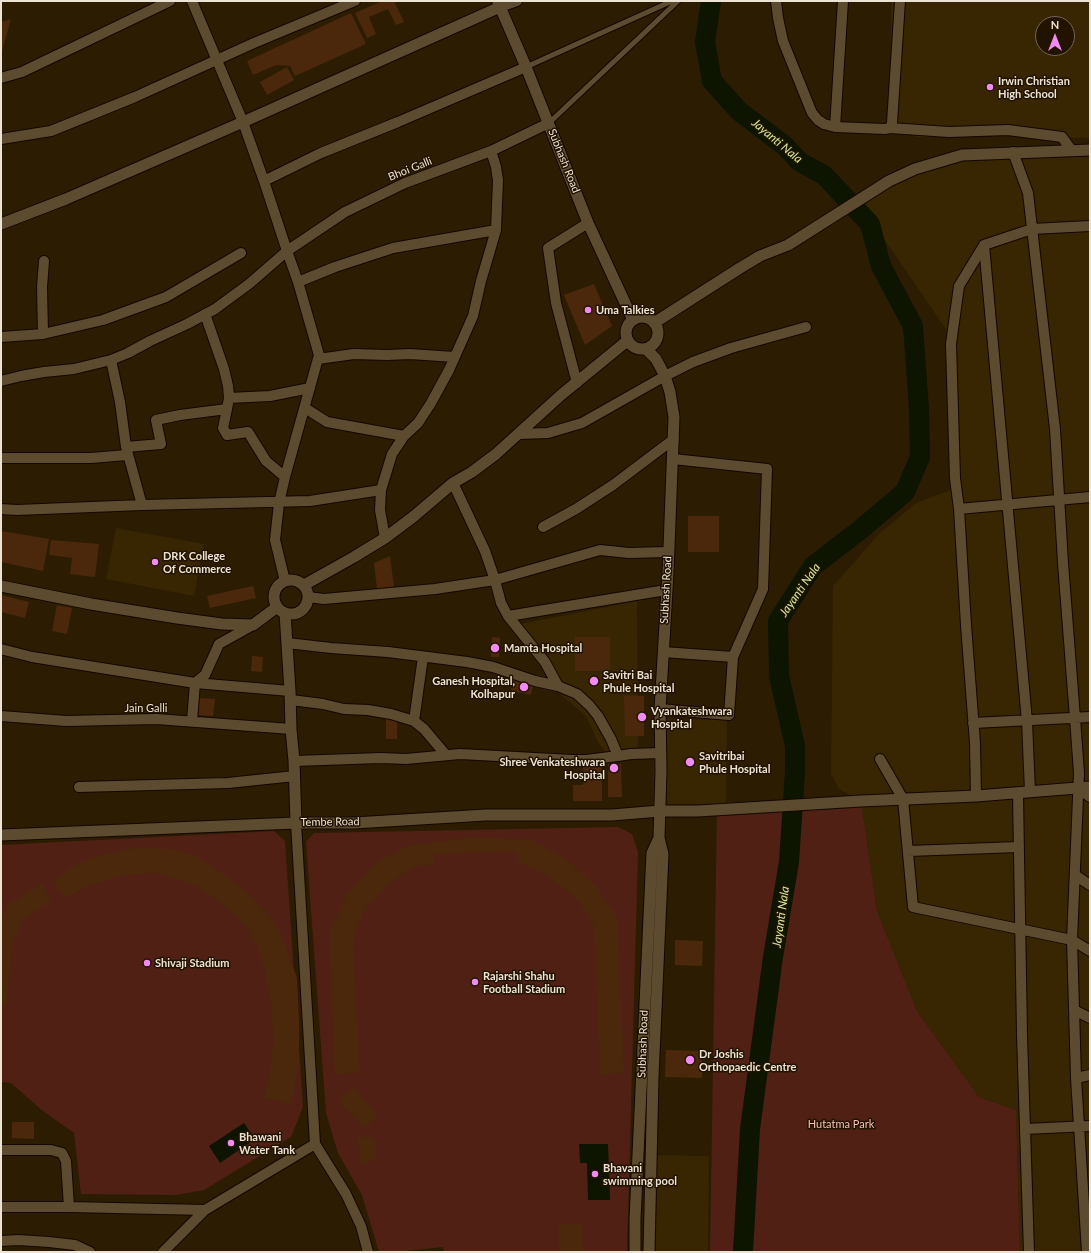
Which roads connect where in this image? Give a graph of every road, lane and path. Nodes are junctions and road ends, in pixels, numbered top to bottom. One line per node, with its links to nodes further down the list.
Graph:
1 (170, 1): 13 (street)
2 (192, 1): 11 (street)
3 (355, 1): 11 (street)
4 (517, 1): 10 (street)
5 (672, 1): 12 (lane)
6 (678, 1): 15 (lane)
7 (776, 1): 16 (street)
8 (843, 1): 16 (street)
9 (900, 1): 17 (street)
10 (499, 4): 12 (main road, Subhash Road); 14 (main road)
11 (216, 60): 14 (street); 18 (street)
12 (526, 67): 15 (main road, Subhash Road); 23 (street)
13 (1, 78)
14 (243, 122): 23 (street); 25 (main road)
15 (549, 123): 21 (street, Bhoi Galli); 24 (main road, Subhash Road)
16 (835, 127): 17 (street)
17 (890, 128): 19 (street)
18 (1, 139)
19 (1072, 150): 20 (main road); 22 (main road)
20 (1090, 150)
21 (491, 152): 28 (street); 30 (street, Bhoi Galli)
22 (1013, 152): 27 (street); 36 (main road)
23 (264, 181): 30 (street)
24 (588, 222): 35 (main road, Subhash Road); 47 (street)
25 (1, 224)
26 (1090, 226): 27 (street)
27 (1032, 229): 29 (street); 62 (street)
28 (496, 230): 33 (street); 42 (street)
29 (984, 245): 64 (street); 67 (street)
30 (287, 251): 33 (street); 34 (street, Bhoi Galli)
31 (241, 253): 38 (street)
32 (44, 261): 38 (street)
33 (298, 282): 43 (street)
34 (205, 314): 44 (street, Bhoi Galli); 49 (street)
35 (633, 320): 36 (main road); 40 (main road)
36 (654, 323): 41 (main road)
37 (806, 327): 45 (street)
38 (43, 334): 39 (street)
39 (1, 337)
40 (627, 341): 41 (main road); 47 (main road)
41 (646, 349): 45 (main road, Subhash Road)
42 (454, 358): 43 (street); 53 (street)
43 (318, 359): 48 (street)
44 (111, 360): 46 (street, Bhoi Galli); 55 (street)
45 (665, 376): 52 (street); 54 (main road, Subhash Road)
46 (1, 381)
47 (577, 383): 52 (main road)
48 (310, 388): 49 (street); 50 (street)
49 (229, 398): 51 (street)
50 (305, 408): 53 (street); 58 (street)
51 (227, 409): 55 (street); 58 (street)
52 (519, 434): 59 (main road)
53 (404, 436): 60 (street)
54 (674, 439): 57 (main road, Subhash Road); 68 (street)
55 (126, 451): 56 (street); 65 (street)
56 (1, 458)
57 (673, 459): 70 (main road, Subhash Road); 84 (street)
58 (285, 477): 63 (street)
59 (453, 483): 69 (main road); 71 (street)
60 (381, 490): 63 (street); 69 (street)
61 (1090, 497): 62 (street)
62 (1060, 500): 64 (street); 91 (street)
63 (279, 503): 65 (street); 72 (street)
64 (1007, 504): 67 (street); 94 (street)
65 (142, 505): 66 (street)
66 (1, 509)
67 (959, 509): 95 (street)
68 (543, 527)
69 (385, 538): 73 (main road)
70 (668, 552): 71 (street); 75 (main road, Subhash Road)
71 (495, 580): 76 (street); 78 (street)
72 (285, 581): 73 (main road); 77 (main road)
73 (304, 585): 76 (main road)
74 (1, 586): 79 (main road)
75 (666, 590): 78 (street); 82 (main road, Subhash Road)
76 (308, 598): 77 (main road)
77 (281, 610): 79 (main road); 80 (main road)
78 (508, 616): 86 (street)
79 (253, 625): 85 (street)
80 (286, 643): 83 (street); 87 (main road)
81 (1, 649): 85 (street)
82 (663, 652): 84 (street); 88 (main road, Subhash Road)
83 (423, 656): 86 (street); 93 (street)
84 (733, 657): 88 (street)
85 (195, 683): 87 (street); 92 (street)
86 (558, 686): 99 (street)
87 (290, 695): 93 (street); 96 (main road)
88 (660, 709): 97 (main road, Subhash Road)
89 (1, 716): 92 (street, Jain Galli)
90 (1090, 717): 91 (street)
91 (1075, 718): 94 (street); 105 (street)
92 (192, 721): 96 (street, Jain Galli)
93 (414, 721): 98 (street)
94 (1026, 721): 95 (street); 106 (street)
95 (973, 723): 108 (street)
96 (291, 729): 101 (main road)
97 (661, 753): 99 (street); 111 (main road, Subhash Road)
98 (446, 755): 99 (street); 101 (street)
99 (618, 756)
100 (880, 759): 110 (street)
101 (294, 761): 102 (main road)
102 (295, 776): 103 (street); 112 (main road)
103 (79, 787)
104 (1090, 787): 105 (main road, Tembe Road)
105 (1078, 788): 106 (main road, Tembe Road); 109 (street); 117 (street)
106 (1030, 792): 107 (main road, Tembe Road)
107 (1018, 794): 108 (main road, Tembe Road); 115 (street)
108 (976, 796): 110 (main road, Tembe Road)
109 (1090, 797)
110 (903, 799): 111 (main road, Tembe Road); 116 (street)
111 (660, 811): 112 (main road, Tembe Road); 114 (main road, Subhash Road)
112 (296, 823): 113 (main road, Tembe Road); 129 (street)
113 (1, 835)
114 (659, 838): 138 (main road, Subhash Road); 139 (main road, Subhash Road)
115 (1019, 846): 116 (street); 119 (street)
116 (908, 851): 119 (street)
117 (1074, 876): 118 (street); 120 (street)
118 (1090, 885)
119 (1020, 930): 120 (street); 128 (street)
120 (1072, 940): 121 (street); 122 (street)
121 (1090, 951)
122 (1074, 1010): 123 (street); 125 (street)
123 (1090, 1018)
124 (1090, 1075): 125 (street)
125 (1076, 1078): 126 (street)
126 (1078, 1126): 127 (street); 128 (street); 141 (street)
127 (1090, 1126)
128 (1025, 1129): 140 (street)
129 (315, 1144): 133 (street); 137 (street)
130 (1, 1150): 132 (street)
131 (1, 1207): 132 (street)
132 (70, 1207): 133 (street)
133 (205, 1210): 136 (street)
134 (1, 1241): 135 (street)
135 (90, 1252)
136 (163, 1252)
137 (368, 1252)
138 (635, 1252)
139 (649, 1252)
140 (1029, 1252)
141 (1087, 1252)

